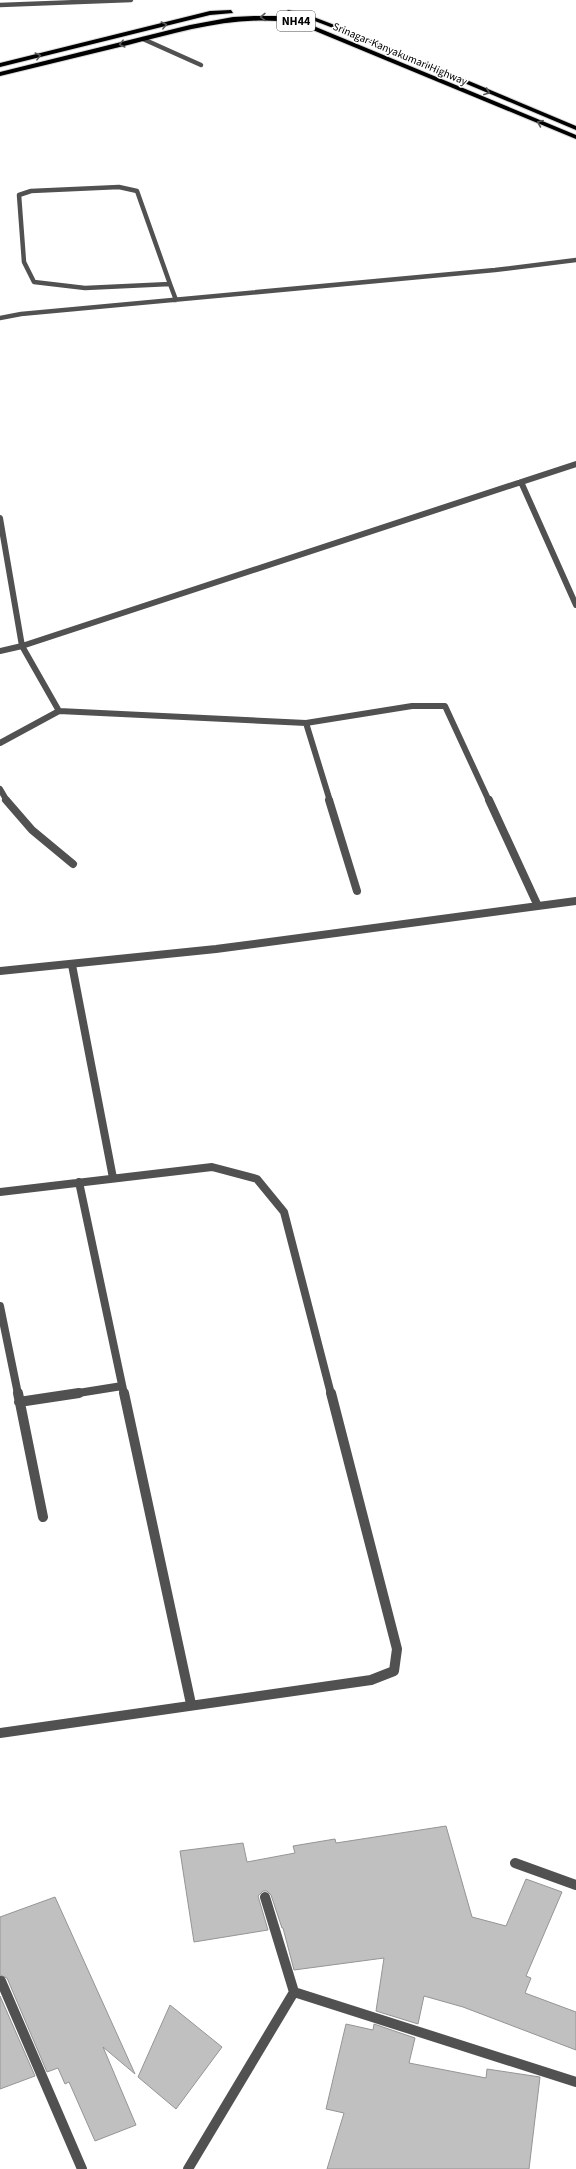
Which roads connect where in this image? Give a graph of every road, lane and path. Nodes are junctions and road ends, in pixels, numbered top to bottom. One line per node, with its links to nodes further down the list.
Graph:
1 (131, 0): 2 (street)
2 (0, 5)
3 (260, 11): 6 (highway, NH44, one-way to 3)
4 (274, 11): 9 (highway, Srinagar-Kanyakumari Highway / NH44, one-way to 9)
5 (143, 39): 7 (street); 8 (highway, Srinagar-Kanyakumari Highway / NH44, one-way to 8); 10 (highway, Srinagar-Kanyakumari Highway / NH44, one-way to 5)
6 (0, 65)
7 (201, 65)
8 (0, 74)
9 (576, 128)
10 (576, 137)
11 (576, 260): 13 (street)
12 (171, 284): 12 (street); 13 (street)
13 (176, 300): 14 (street)
14 (0, 318)
15 (576, 464): 16 (street)
16 (521, 482): 18 (street); 19 (street)
17 (0, 518): 19 (street)
18 (576, 605)
19 (22, 646): 20 (street); 21 (street)
20 (0, 651)
21 (59, 712): 22 (street); 23 (street)
22 (306, 723): 26 (street); 28 (street)
23 (0, 743)
24 (0, 789): 25 (street)
25 (73, 864)
26 (357, 891)
27 (576, 901): 28 (street)
28 (537, 904): 29 (street)
29 (72, 965): 30 (street); 31 (street)
30 (0, 971)
31 (113, 1178): 32 (street); 38 (street)
32 (79, 1182): 33 (street); 35 (street)
33 (0, 1192)
34 (0, 1306): 36 (street)
35 (122, 1386): 36 (street); 38 (street)
36 (19, 1402): 37 (street)
37 (43, 1517)
38 (191, 1704): 39 (street)
39 (0, 1733)
40 (515, 1863): 41 (street)
41 (576, 1885)
42 (265, 1897): 44 (street)
43 (1, 1981): 46 (street)
44 (294, 1992): 45 (street); 47 (street)
45 (576, 2082)
46 (82, 2169)
47 (188, 2169)

